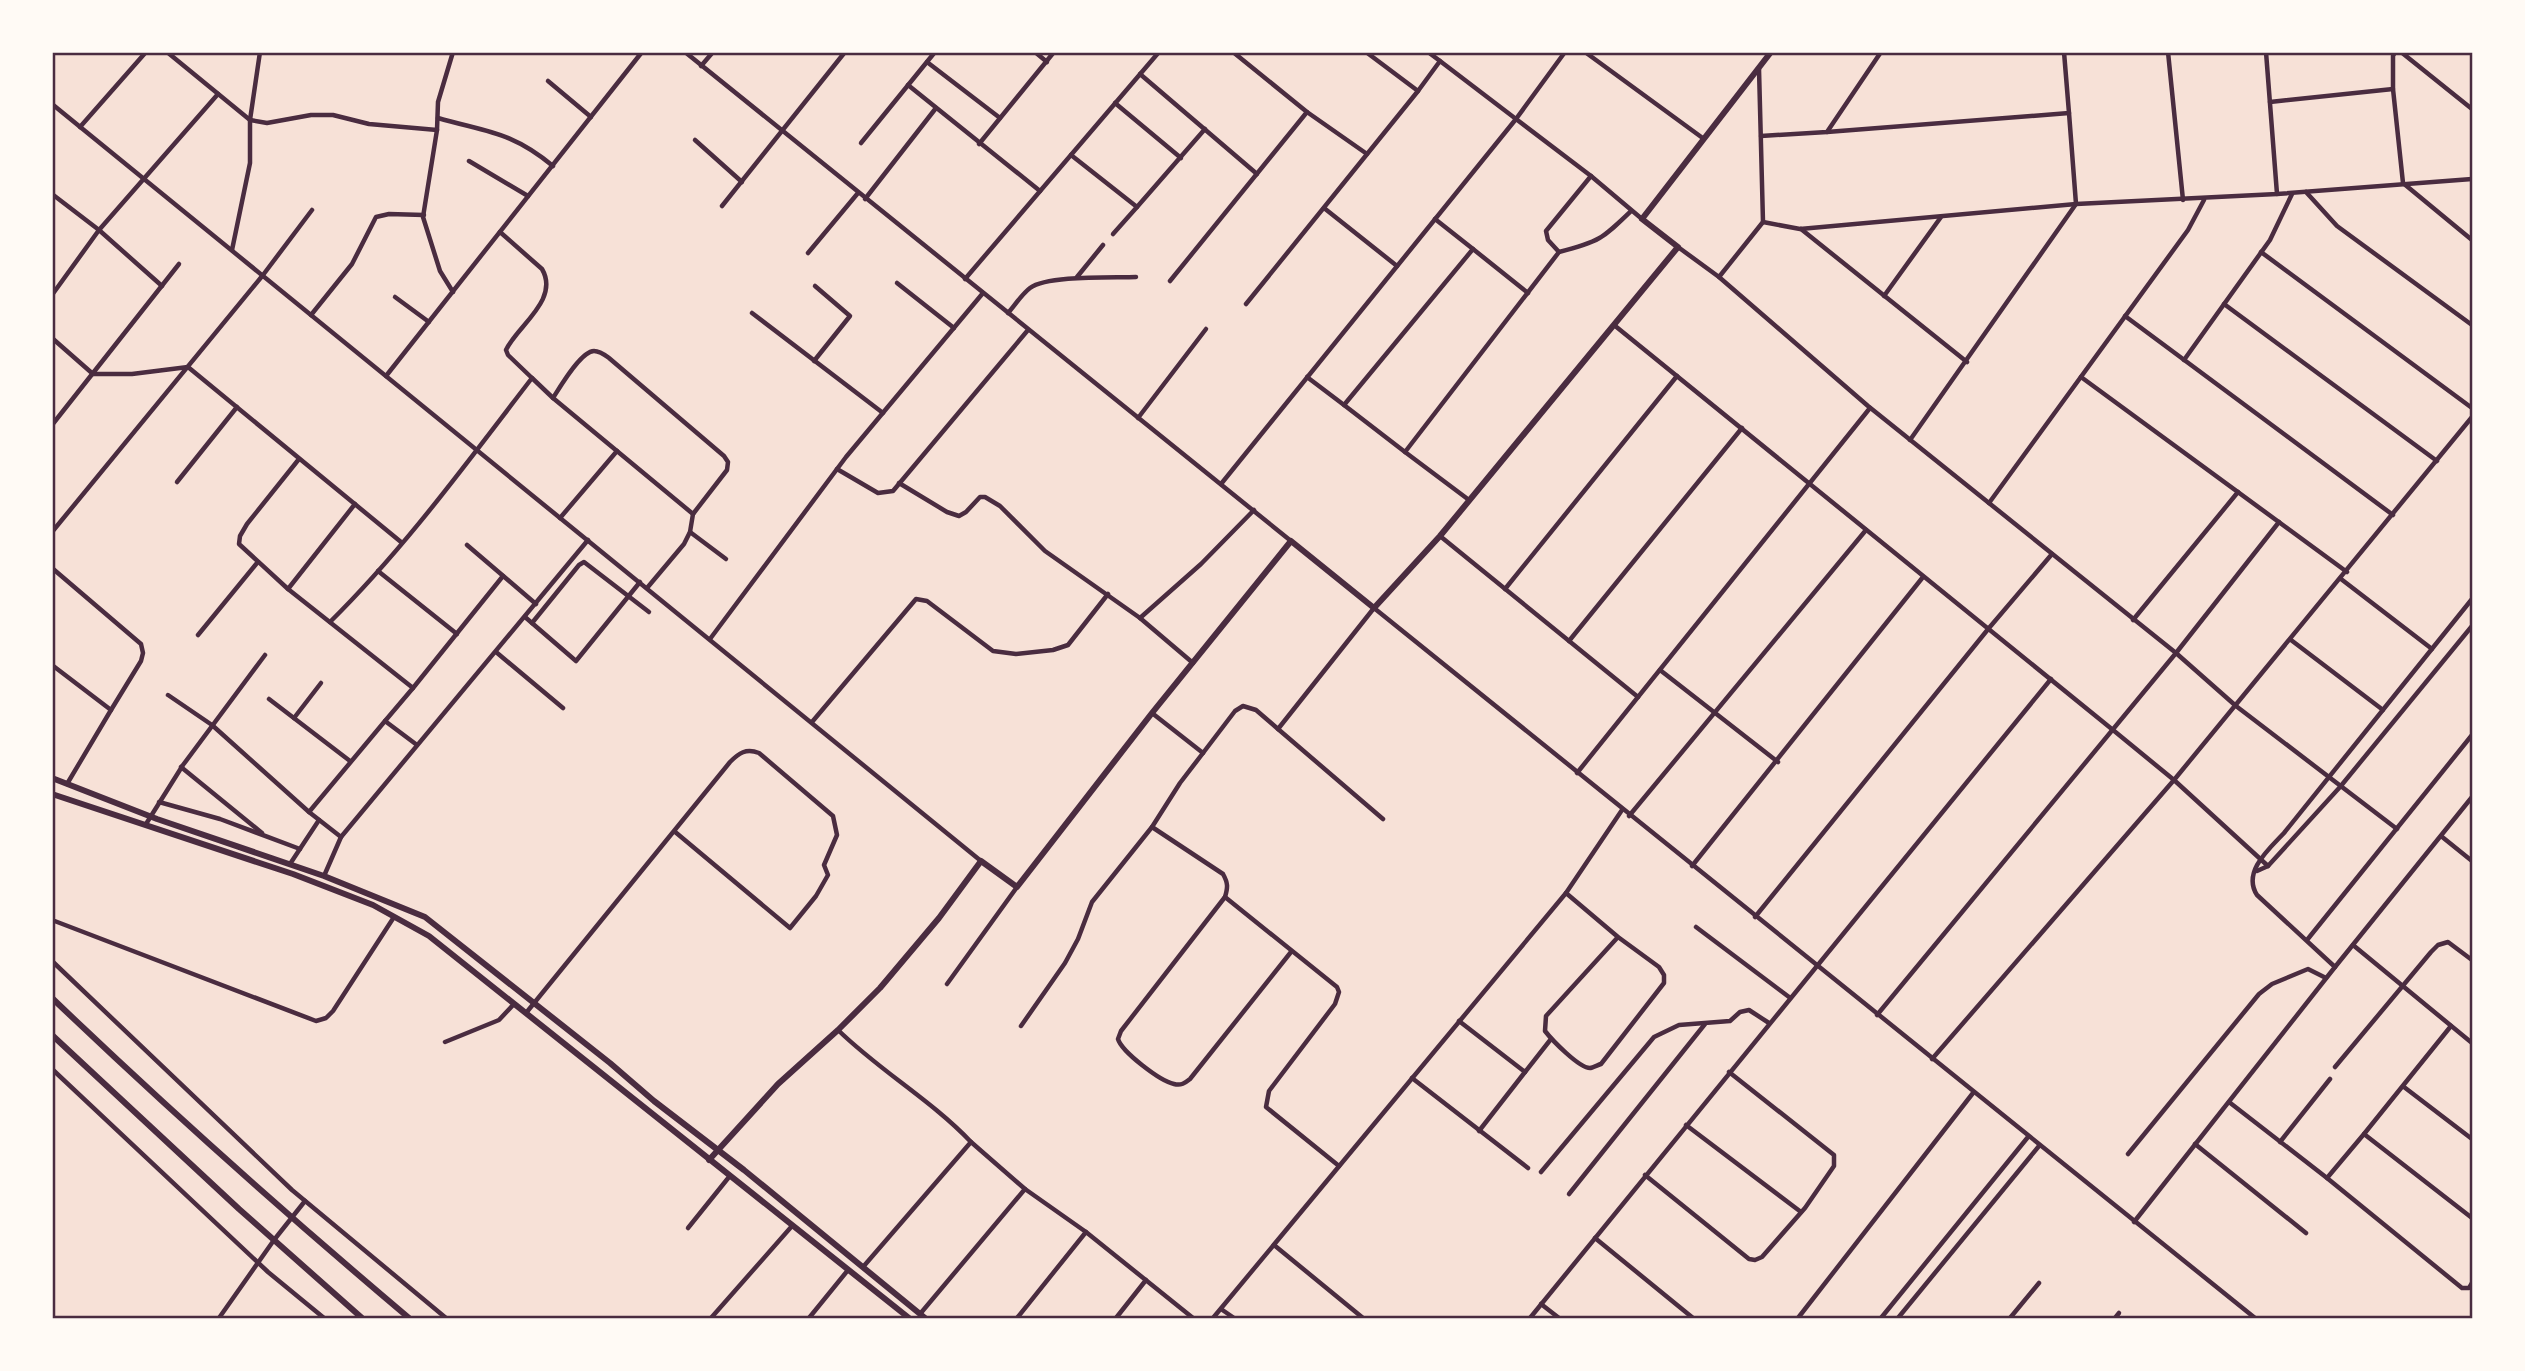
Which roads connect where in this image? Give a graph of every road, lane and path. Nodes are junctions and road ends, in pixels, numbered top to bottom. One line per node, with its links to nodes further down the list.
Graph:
1 (146, 52): 48 (street)
2 (167, 52): 35 (street)
3 (260, 52): 47 (street)
4 (453, 52): 44 (street)
5 (642, 52): 43 (street)
6 (685, 52): 28 (street)
7 (713, 52): 28 (street)
8 (845, 52): 51 (street)
9 (934, 52): 26 (street)
10 (1035, 52): 27 (street)
11 (1054, 52): 27 (street)
12 (1159, 52): 30 (street)
13 (1233, 52): 41 (street)
14 (1366, 52): 34 (street)
15 (1428, 52): 25 (street)
16 (1565, 52): 46 (street)
17 (1585, 52): 55 (street)
18 (1771, 52): 29 (street)
19 (1881, 52): 52 (street)
20 (2064, 52): 42 (street)
21 (2168, 52): 78 (street)
22 (2266, 52): 36 (street)
23 (2395, 52): 33 (street)
24 (2401, 52): 40 (street)
25 (1440, 61): 34 (street); 46 (street)
26 (927, 62): 32 (street); 45 (street)
27 (1047, 62): 45 (street)
28 (701, 66): 51 (street)
29 (1759, 68): 53 (street); 55 (street)
30 (1140, 74): 37 (street); 49 (street)
31 (548, 81): 43 (street)
32 (908, 85): 39 (street); 56 (street)
33 (2393, 89): 36 (street); 68 (street)
34 (1418, 91): 58 (street)
35 (218, 94): 47 (street); 65 (street)
36 (2270, 102): 73 (street)
37 (1115, 103): 59 (street); 60 (street)
38 (52, 104): 48 (street)
39 (936, 108): 57 (street); 76 (street)
40 (2473, 109)
41 (1307, 112): 58 (street); 63 (street)
42 (2069, 113): 52 (street); 79 (street)
43 (591, 117): 62 (street)
44 (437, 118): 50 (street); 62 (street)
45 (1000, 118): 57 (street)
46 (1516, 119): 64 (street); 87 (street)
47 (250, 120): 50 (street); 98 (street)
48 (80, 127): 65 (street)
49 (1205, 129): 60 (street); 63 (street)
50 (436, 130): 85 (street)
51 (781, 131): 67 (street); 71 (street)
52 (1827, 132): 53 (street)
53 (1761, 136): 89 (street)
54 (695, 139): 67 (street)
55 (1704, 139): 88 (street)
56 (861, 143)
57 (979, 144): 69 (street)
58 (1367, 154): 82 (street)
59 (1071, 155): 69 (street); 81 (street)
60 (1181, 158): 81 (street)
61 (469, 161): 75 (street)
62 (552, 166): 75 (street)
63 (1257, 174): 109 (street)
64 (1591, 176): 84 (street); 99 (street)
65 (144, 179): 91 (street); 98 (street)
66 (2473, 179): 68 (street)
67 (743, 182): 80 (street)
68 (2403, 183): 70 (street); 94 (street)
69 (1040, 191): 108 (street)
70 (2306, 192): 74 (street); 127 (street)
71 (858, 193): 76 (street); 101 (street)
72 (52, 194): 91 (street)
73 (2277, 194): 74 (street); 77 (street)
74 (2292, 194): 100 (street)
75 (528, 197): 92 (street)
76 (865, 199): 108 (street)
77 (2205, 199): 78 (street); 124 (street)
78 (2183, 200): 79 (street)
79 (2076, 204): 86 (street); 134 (street)
80 (722, 206)
81 (1137, 207): 93 (street)
82 (1324, 207): 103 (street); 119 (street)
83 (312, 210): 104 (street)
84 (1631, 211): 88 (street); 99 (street)
85 (424, 215): 113 (street); 123 (street)
86 (1941, 217): 90 (street); 117 (street)
87 (1435, 219): 97 (street); 103 (street)
88 (1642, 219): 96 (street)
89 (1763, 222): 90 (street); 106 (street)
90 (1800, 229): 117 (street)
91 (99, 230): 111 (street); 116 (street)
92 (500, 232): 113 (street); 141 (street)
93 (1113, 234)
94 (2473, 240)
95 (1103, 245): 107 (street)
96 (1678, 247): 106 (street); 126 (street)
97 (1473, 249): 115 (street); 143 (street)
98 (232, 250): 104 (street)
99 (1559, 252): 115 (street)
100 (2261, 252): 120 (street); 146 (street)
101 (808, 253)
102 (179, 264): 111 (street)
103 (1397, 266): 139 (street)
104 (263, 275): 123 (street); 135 (street)
105 (1136, 276): 107 (street)
106 (1719, 277): 145 (street)
107 (1076, 278): 122 (street)
108 (965, 279): 114 (street)
109 (1170, 281)
110 (897, 283): 128 (street)
111 (162, 286): 136 (street)
112 (815, 286): 133 (street)
113 (453, 292): 125 (street)
114 (983, 293): 122 (street); 128 (street)
115 (1528, 293): 155 (street)
116 (52, 295)
117 (1884, 296): 134 (street)
118 (396, 298): 125 (street)
119 (1246, 304)
120 (2224, 304): 132 (street); 157 (street)
121 (752, 313): 133 (street)
122 (1008, 313): 130 (street)
123 (311, 315): 137 (street)
124 (2125, 316): 132 (street); 140 (street)
125 (429, 322): 137 (street)
126 (1614, 325): 138 (street); 164 (street)
127 (2473, 325)
128 (954, 328): 147 (street)
129 (1206, 329): 149 (street)
130 (1028, 330): 149 (street); 160 (street)
131 (52, 338): 136 (street)
132 (2184, 360): 169 (street)
133 (814, 361): 147 (street)
134 (1967, 362): 152 (street)
135 (188, 367): 136 (street); 144 (street); 173 (street)
136 (93, 374): 150 (street)
137 (386, 376): 153 (street)
138 (1677, 376): 151 (street); 192 (street)
139 (1307, 377): 143 (street); 161 (street)
140 (2081, 377): 163 (street); 165 (street)
141 (532, 378): 142 (street); 153 (street)
142 (553, 398): 154 (street); 168 (street)
143 (1344, 405): 155 (street)
144 (237, 407): 156 (street); 159 (street)
145 (1870, 408): 152 (street); 162 (street)
146 (2473, 408)
147 (883, 413): 158 (street)
148 (2473, 417): 157 (street)
149 (1138, 418): 161 (street)
150 (52, 425)
151 (1742, 428): 162 (street); 210 (street)
152 (1910, 440): 165 (street)
153 (477, 450): 170 (street); 178 (street)
154 (617, 451): 168 (street); 170 (street)
155 (1405, 452): 164 (street)
156 (299, 458): 166 (street); 182 (street)
157 (2437, 461): 169 (street)
158 (837, 469): 160 (street); 208 (street)
159 (177, 482)
160 (899, 483): 193 (street)
161 (1221, 484): 167 (street)
162 (1810, 484): 172 (street); 217 (street)
163 (2238, 492): 171 (street); 201 (street)
164 (1469, 500): 175 (street)
165 (1989, 503): 180 (street)
166 (355, 504): 178 (street); 191 (street)
167 (1254, 510): 177 (street); 200 (street)
168 (693, 514): 174 (street)
169 (2393, 515): 185 (street)
170 (560, 517): 176 (street)
171 (2279, 522): 185 (street); 213 (street)
172 (1866, 530): 187 (street); 228 (street)
173 (52, 532)
174 (690, 532): 181 (street); 190 (street)
175 (1440, 536): 192 (street); 197 (street)
176 (588, 540): 189 (street); 196 (street)
177 (1291, 541): 197 (street); 215 (street)
178 (401, 542): 184 (street)
179 (467, 545): 186 (street)
180 (2052, 554): 201 (street); 205 (street)
181 (726, 559)
182 (257, 563): 191 (street); 207 (street)
183 (52, 568): 226 (street)
184 (378, 571): 202 (street); 206 (street)
185 (2347, 572): 188 (street)
186 (503, 576): 196 (street); 206 (street)
187 (1923, 577): 205 (street); 240 (street)
188 (2341, 579): 209 (street); 211 (street)
189 (640, 582): 190 (street); 194 (street)
190 (647, 588): 208 (street)
191 (288, 589): 202 (street)
192 (1505, 589): 210 (street)
193 (1108, 594): 200 (street); 232 (street)
194 (628, 595): 198 (street); 203 (street); 203 (street)
195 (2473, 599): 211 (street)
196 (536, 604): 199 (street)
197 (1374, 608): 234 (street); 242 (street)
198 (649, 612)
199 (525, 617): 203 (street); 212 (street)
200 (1140, 618): 215 (street)
201 (2133, 620): 213 (street)
202 (330, 622): 220 (street)
203 (532, 624)
204 (2473, 626): 247 (street)
205 (1989, 628): 218 (street); 277 (street)
206 (457, 634): 220 (street)
207 (198, 635)
208 (710, 639): 232 (street)
209 (2291, 640): 224 (street); 227 (street)
210 (1569, 641): 222 (street)
211 (2432, 649): 227 (street)
212 (496, 652): 225 (street); 237 (street)
213 (2176, 653): 224 (street); 235 (street)
214 (265, 655): 233 (street)
215 (1193, 663): 229 (street)
216 (52, 665): 226 (street)
217 (1660, 670): 222 (street); 228 (street)
218 (2050, 679): 235 (street); 286 (street)
219 (321, 684): 230 (street)
220 (413, 688): 231 (street)
221 (168, 695): 233 (street)
222 (1638, 697): 242 (street)
223 (269, 699): 230 (street)
224 (2236, 706): 244 (street); 245 (street)
225 (563, 708)
226 (111, 709): 246 (street)
227 (2382, 710): 244 (street)
228 (1715, 712): 240 (street); 254 (street)
229 (1152, 713): 238 (street); 273 (street)
230 (294, 718): 239 (street)
231 (385, 721): 237 (street); 239 (street)
232 (812, 722): 266 (street)
233 (212, 725): 241 (street); 252 (street)
234 (1278, 729): 238 (street); 255 (street)
235 (2113, 730): 245 (street); 296 (street)
236 (2473, 735): 259 (street)
237 (418, 745): 263 (street)
238 (1203, 753): 258 (street)
239 (350, 761): 252 (street)
240 (1778, 762): 270 (street)
241 (181, 767): 250 (street); 261 (street)
242 (1577, 773): 251 (street)
243 (52, 778): 246 (street)
244 (2328, 778): 247 (street); 265 (street)
245 (2174, 780): 265 (street); 307 (street)
246 (67, 784): 253 (street)
247 (2340, 788): 259 (street); 269 (street)
248 (52, 794): 257 (street)
249 (2473, 797): 262 (street)
250 (159, 802): 253 (street); 261 (street)
251 (1622, 810): 254 (street); 274 (street)
252 (309, 812): 256 (street)
253 (149, 816): 257 (street); 268 (street)
254 (1629, 816): 270 (street)
255 (1383, 819)
256 (319, 820): 263 (street); 264 (street)
257 (146, 824): 276 (street)
258 (1152, 827): 275 (street); 300 (street)
259 (2397, 829): 281 (street)
260 (674, 831): 260 (street); 293 (street)
261 (265, 836): 264 (street)
262 (2441, 836): 267 (street); 282 (street)
263 (341, 837): 272 (street)
264 (300, 849): 268 (street)
265 (2260, 858): 269 (street); 271 (street)
266 (981, 860): 273 (street); 302 (street)
267 (2473, 861)
268 (290, 864): 272 (street)
269 (2268, 866): 271 (street)
270 (1692, 867): 277 (street)
271 (2256, 871): 281 (street)
272 (324, 876): 293 (street)
273 (1017, 887): 289 (street)
274 (1566, 893): 280 (street); 297 (street)
275 (1225, 897): 283 (street); 283 (street)
276 (394, 916): 278 (street); 294 (street)
277 (1755, 917): 286 (street)
278 (52, 920)
279 (1696, 927): 292 (street)
280 (1618, 937): 304 (street); 304 (street)
281 (2307, 940): 287 (street)
282 (2353, 945): 287 (street); 290 (street)
283 (1291, 952): 329 (street)
284 (2473, 960): 290 (street)
285 (52, 961): 337 (street)
286 (1815, 965): 292 (street); 296 (street)
287 (2335, 967): 288 (street)
288 (2326, 978): 316 (street); 327 (street)
289 (947, 984)
290 (2402, 985): 301 (street); 308 (street)
291 (52, 998): 339 (street)
292 (1789, 998): 299 (street)
293 (534, 1003): 295 (street); 326 (street)
294 (514, 1004): 295 (street); 305 (street)
295 (526, 1013): 328 (street)
296 (1877, 1015): 307 (street)
297 (1459, 1021): 310 (street); 312 (street)
298 (1706, 1023): 299 (street); 331 (street); 336 (street)
299 (1769, 1023): 311 (street)
300 (1021, 1026)
301 (2451, 1026): 306 (street); 314 (street)
302 (838, 1030): 322 (street); 326 (street)
303 (52, 1035): 347 (street)
304 (1551, 1039): 310 (street)
305 (445, 1042)
306 (2473, 1043)
307 (1931, 1059): 315 (street)
308 (2335, 1067)
309 (52, 1069): 349 (street)
310 (1525, 1072): 318 (street)
311 (1729, 1072): 317 (street); 338 (street)
312 (1412, 1078): 318 (street); 329 (street)
313 (2330, 1079): 323 (street)
314 (2404, 1087): 319 (street); 321 (street)
315 (1973, 1093): 320 (street); 376 (street)
316 (2229, 1102): 323 (street); 324 (street)
317 (1686, 1125): 332 (street); 338 (street)
318 (1479, 1131): 330 (street)
319 (2364, 1134): 334 (street); 340 (street)
320 (2028, 1137): 325 (street); 377 (street)
321 (2473, 1139)
322 (971, 1142): 335 (street); 350 (street)
323 (2280, 1142): 334 (street)
324 (2195, 1144): 341 (street); 345 (street)
325 (2039, 1146): 341 (street); 378 (street)
326 (717, 1150): 328 (street); 350 (street)
327 (2128, 1154)
328 (709, 1160): 333 (street)
329 (1339, 1166): 348 (street)
330 (1528, 1168)
331 (1541, 1172)
332 (1645, 1175): 338 (street); 346 (street)
333 (729, 1177): 342 (street); 343 (street)
334 (2327, 1178): 354 (street)
335 (1024, 1189): 344 (street); 358 (street)
336 (1569, 1194)
337 (305, 1200): 339 (street); 363 (street)
338 (1801, 1212)
339 (292, 1218): 347 (street); 362 (street)
340 (2473, 1218)
341 (2134, 1222): 381 (street)
342 (792, 1226): 351 (street); 364 (street)
343 (688, 1228)
344 (1086, 1232): 352 (street); 367 (street)
345 (2306, 1233)
346 (1595, 1238): 355 (street); 375 (street)
347 (274, 1240): 349 (street); 361 (street)
348 (1274, 1245): 356 (street); 372 (street)
349 (258, 1262): 359 (street); 360 (street)
350 (863, 1267): 358 (street)
351 (848, 1270): 365 (street); 366 (street)
352 (1146, 1280): 368 (street); 369 (street)
353 (2039, 1283): 379 (street)
354 (2473, 1283)
355 (1541, 1304): 373 (street); 374 (street)
356 (1221, 1309): 370 (street); 371 (street)
357 (2119, 1313): 380 (street)
358 (923, 1316)
359 (219, 1318)
360 (324, 1318)
361 (362, 1318)
362 (409, 1318)
363 (446, 1318)
364 (711, 1318)
365 (809, 1318)
366 (909, 1318)
367 (1017, 1318)
368 (1116, 1318)
369 (1193, 1318)
370 (1213, 1318)
371 (1234, 1318)
372 (1363, 1318)
373 (1530, 1318)
374 (1559, 1318)
375 (1693, 1318)
376 (1798, 1318)
377 (1881, 1318)
378 (1898, 1318)
379 (2010, 1318)
380 (2115, 1318)
381 (2255, 1318)

